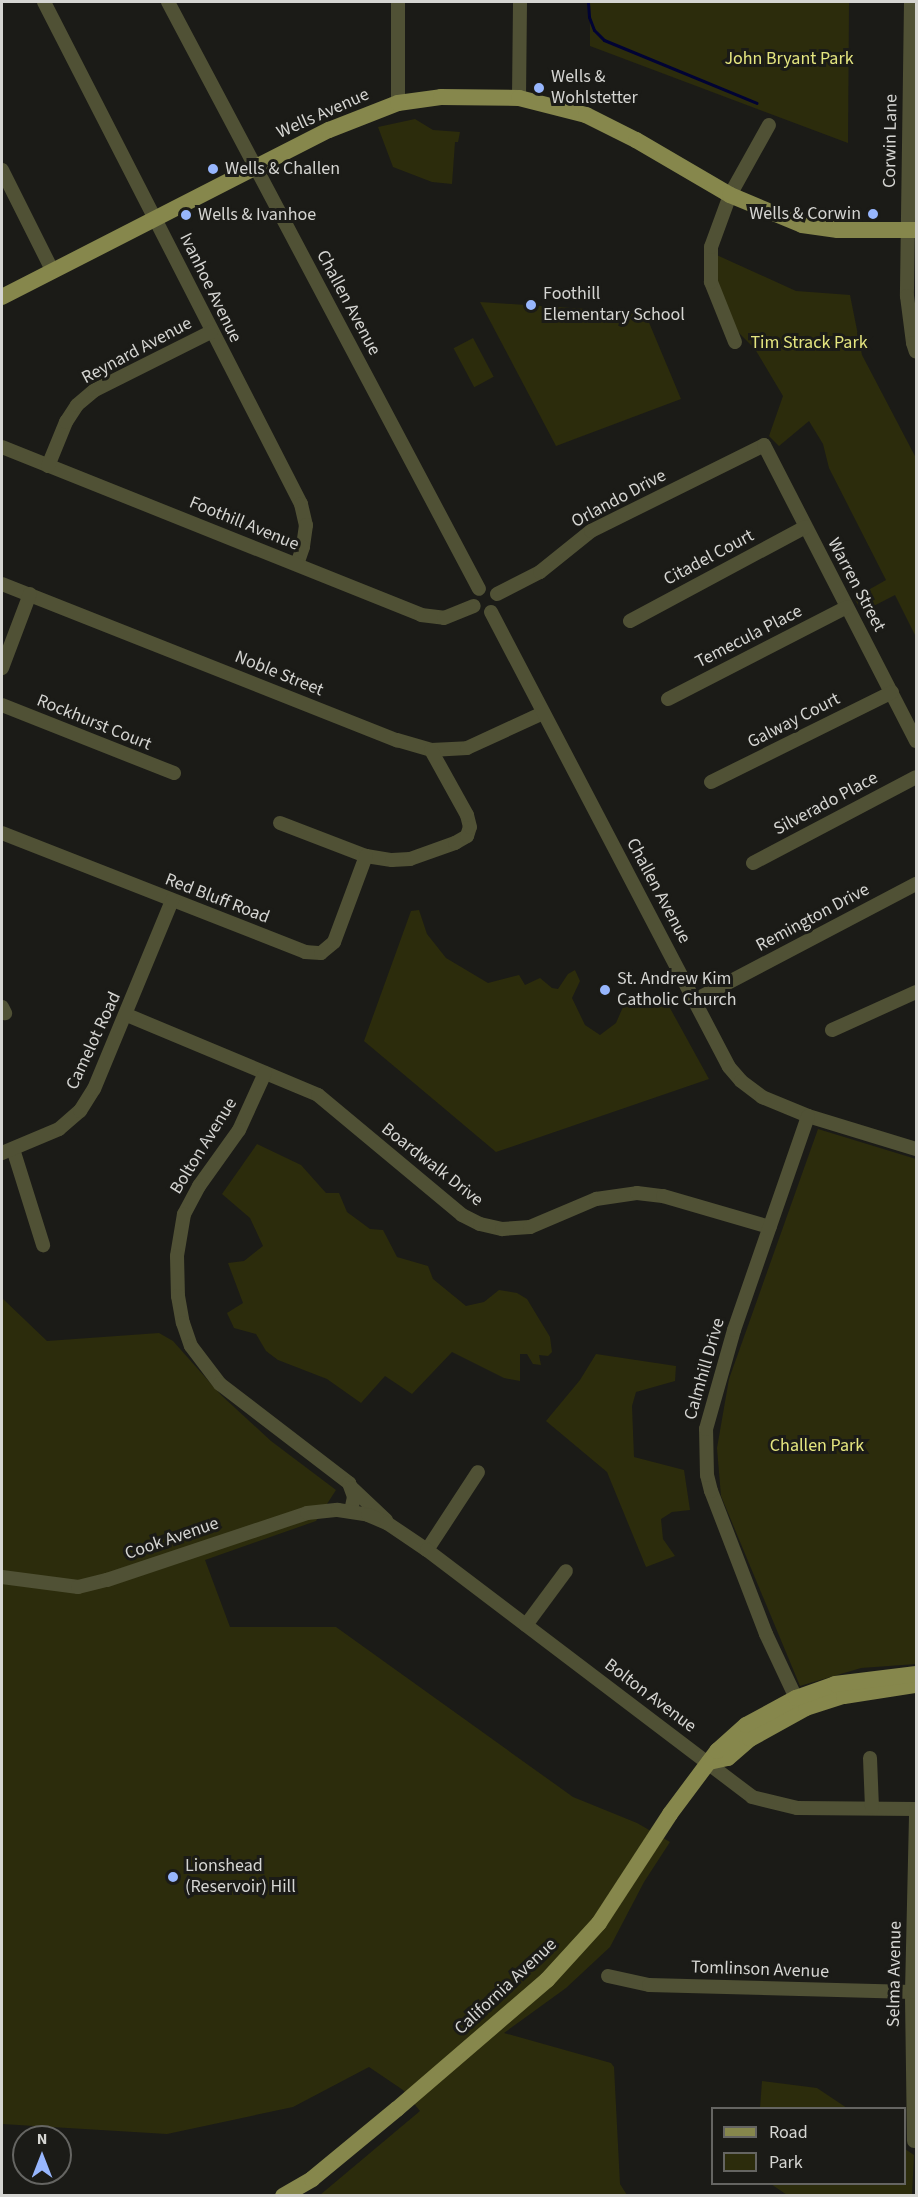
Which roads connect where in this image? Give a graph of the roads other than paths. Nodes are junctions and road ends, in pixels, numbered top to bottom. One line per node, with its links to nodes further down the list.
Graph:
1 (44, 2): 12 (street, Ivanhoe Avenue)
2 (168, 2): 9 (street, Challen Avenue)
3 (398, 2): 7 (street)
4 (520, 2): 6 (street)
5 (911, 2): 13 (street, Corwin Lane)
6 (519, 98): 7 (main road, Wells Avenue); 11 (main road, Wells Avenue)
7 (398, 103): 9 (main road, Wells Avenue)
8 (769, 125): 11 (street)
9 (255, 167): 12 (main road, Wells Avenue); 25 (street, Challen Avenue)
10 (2, 170): 14 (street)
11 (730, 195): 13 (main road, Wells Avenue); 17 (street)
12 (156, 218): 14 (main road, Wells Avenue); 16 (street, Ivanhoe Avenue)
13 (912, 230): 18 (street, Corwin Lane)
14 (52, 270): 15 (main road, Wells Avenue)
15 (2, 297)
16 (211, 332): 21 (street, Reynard Avenue); 23 (street, Ivanhoe Avenue)
17 (735, 342)
18 (916, 352)
19 (764, 445): 22 (street, Warren Street); 27 (street, Orlando Drive)
20 (2, 447): 21 (street, Foothill Avenue)
21 (48, 466): 23 (street, Foothill Avenue)
22 (805, 526): 29 (street, Warren Street); 31 (street, Citadel Court)
23 (297, 564): 28 (street, Foothill Avenue)
24 (2, 584): 26 (street, Noble Street)
25 (479, 589): 27 (street); 28 (street)
26 (30, 594): 32 (street); 38 (street, Noble Street)
27 (497, 594): 30 (street)
28 (474, 606): 30 (street)
29 (847, 607): 33 (street, Warren Street); 34 (street, Temecula Place)
30 (491, 612): 36 (street, Challen Avenue)
31 (630, 621)
32 (2, 668)
33 (892, 692): 37 (street, Warren Street); 41 (street, Galway Court)
34 (668, 699)
35 (2, 705): 39 (street, Rockhurst Court)
36 (543, 713): 38 (street, Noble Street); 49 (street, Challen Avenue)
37 (916, 741)
38 (431, 750): 44 (street)
39 (174, 773)
40 (916, 777): 45 (street, Silverado Place)
41 (711, 782)
42 (280, 823): 44 (street)
43 (2, 833): 47 (street, Red Bluff Road)
44 (366, 856): 47 (street, Red Bluff Road)
45 (753, 862)
46 (916, 884): 49 (street, Remington Drive)
47 (172, 901): 50 (street, Camelot Road)
48 (915, 998): 51 (street)
49 (695, 1000): 53 (street, Challen Avenue)
50 (127, 1015): 52 (street, Boardwalk Drive); 55 (street, Camelot Road)
51 (832, 1030)
52 (265, 1072): 56 (street, Boardwalk Drive); 59 (street, Bolton Avenue)
53 (808, 1116): 54 (street, Challen Avenue); 56 (street, Calmhill Drive)
54 (916, 1149)
55 (7, 1151): 57 (street)
56 (770, 1227): 68 (street, Calmhill Drive)
57 (43, 1245)
58 (478, 1472): 62 (street)
59 (352, 1488): 60 (street); 61 (street, Bolton Avenue)
60 (351, 1511): 61 (street, Bolton Avenue); 64 (street, Cook Avenue)
61 (391, 1526): 62 (street, Bolton Avenue)
62 (427, 1550): 65 (street, Bolton Avenue)
63 (566, 1571): 65 (street)
64 (2, 1577)
65 (526, 1625): 70 (street, Bolton Avenue)
66 (916, 1674): 68 (main road, California Avenue)
67 (916, 1685): 70 (main road)
68 (796, 1698): 70 (main road, California Avenue)
69 (870, 1758): 71 (street)
70 (709, 1762): 71 (street, Bolton Avenue); 77 (main road, California Avenue)
71 (872, 1808): 72 (street, Bolton Avenue)
72 (916, 1809): 74 (street, Selma Avenue)
73 (608, 1976): 74 (street, Tomlinson Avenue)
74 (912, 1992): 75 (street, Selma Avenue)
75 (915, 2091): 76 (street, Selma Avenue)
76 (914, 2141)
77 (283, 2196)

